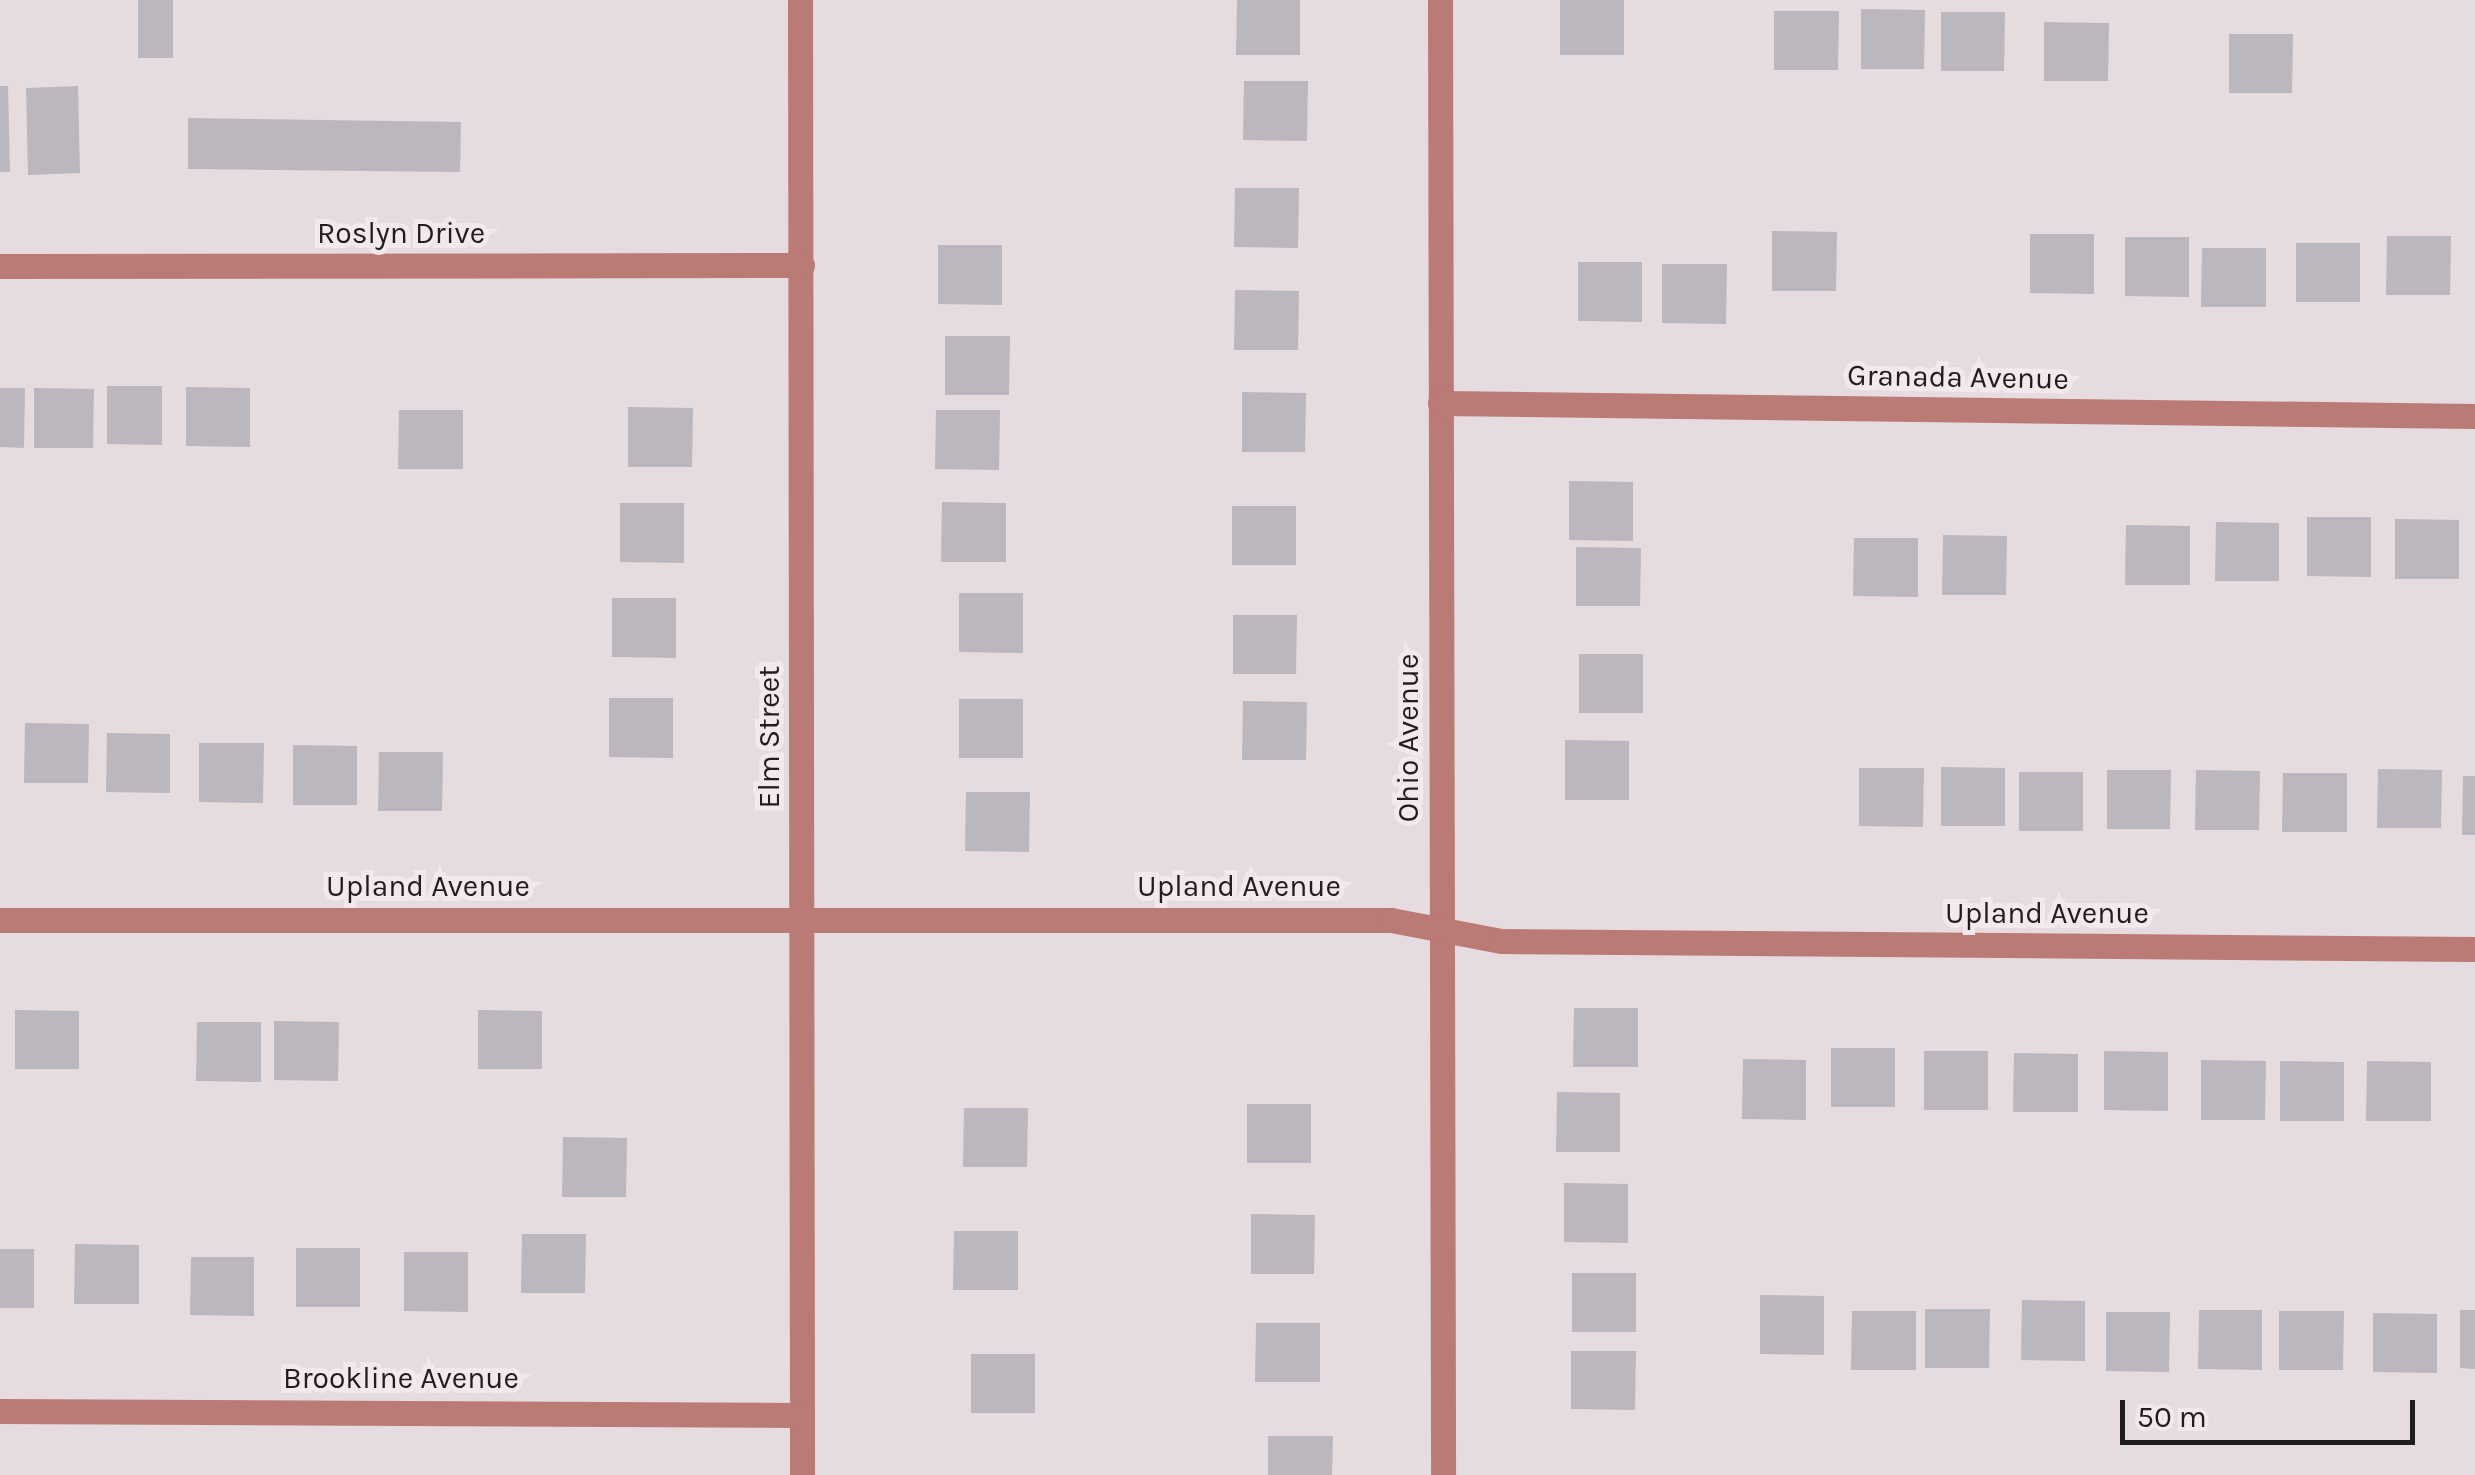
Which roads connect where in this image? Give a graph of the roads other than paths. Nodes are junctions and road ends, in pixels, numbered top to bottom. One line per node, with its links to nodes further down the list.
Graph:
1 (800, 0): 3 (street, Elm Street)
2 (1440, 0): 5 (street, Ohio Avenue)
3 (802, 265): 4 (street, Roslyn Drive); 7 (street, Elm Street)
4 (0, 266)
5 (1440, 403): 6 (street, Granada Avenue); 9 (street, Ohio Avenue)
6 (2475, 416)
7 (802, 917): 8 (street, Upland Avenue); 9 (street, Upland Avenue); 12 (street, Elm Street)
8 (0, 920)
9 (1441, 930): 10 (street, Upland Avenue); 14 (street, Ohio Avenue)
10 (2475, 949)
11 (0, 1411): 12 (street, Brookline Avenue)
12 (802, 1415): 13 (street, Elm Street)
13 (802, 1475)
14 (1442, 1475)

